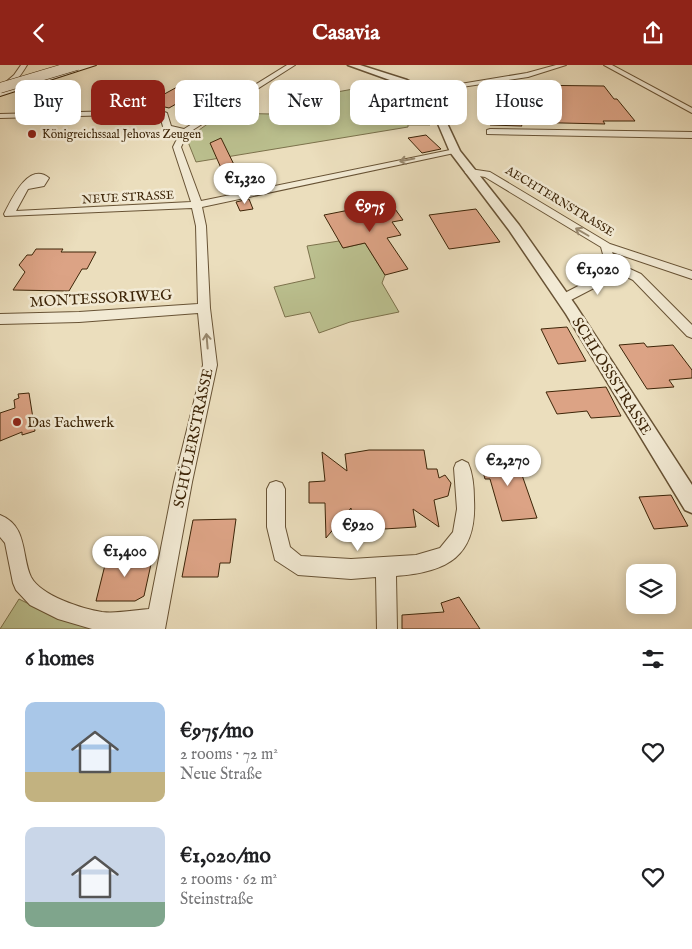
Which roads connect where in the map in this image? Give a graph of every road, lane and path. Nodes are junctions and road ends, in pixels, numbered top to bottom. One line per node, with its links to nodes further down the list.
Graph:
1 (24, 65): 10 (street)
2 (77, 65): 10 (main road, bridge)
3 (91, 65): 10 (main road)
4 (292, 65): 14 (street)
5 (352, 65): 8 (street, SCHLOSSSTRASSE)
6 (563, 65): 9 (street)
7 (607, 65): 11 (street)
8 (399, 80)
9 (467, 84)
10 (2, 89)
11 (692, 111)
12 (0, 116): 14 (street)
13 (445, 125): 17 (street, SCHLOSSSTRASSE)
14 (185, 132): 20 (street, SCHÜLERSTRASSE)
15 (490, 132): 16 (street)
16 (692, 135)
17 (456, 152): 18 (street, SCHLOSSSTRASSE); 20 (street, NEUE STRASSE, one-way to 20)
18 (470, 172): 21 (street, AECHTERNSTRASSE, one-way to 18); 24 (street, SCHLOSSSTRASSE)
19 (25, 186): 20 (street, NEUE STRASSE)
20 (197, 205): 25 (street, SCHÜLERSTRASSE)
21 (606, 246): 22 (street); 23 (street, AECHTERNSTRASSE)
22 (620, 270): 24 (street); 27 (street)
23 (692, 275)
24 (563, 299): 30 (street, SCHLOSSSTRASSE)
25 (204, 308): 26 (street, MONTESSORIWEG); 33 (street, SCHÜLERSTRASSE, one-way to 25)
26 (0, 319)
27 (692, 333)
28 (462, 468): 32 (street)
29 (276, 489): 32 (street)
30 (692, 503)
31 (0, 523): 33 (street)
32 (386, 567): 34 (street)
33 (156, 624)
34 (387, 629)

